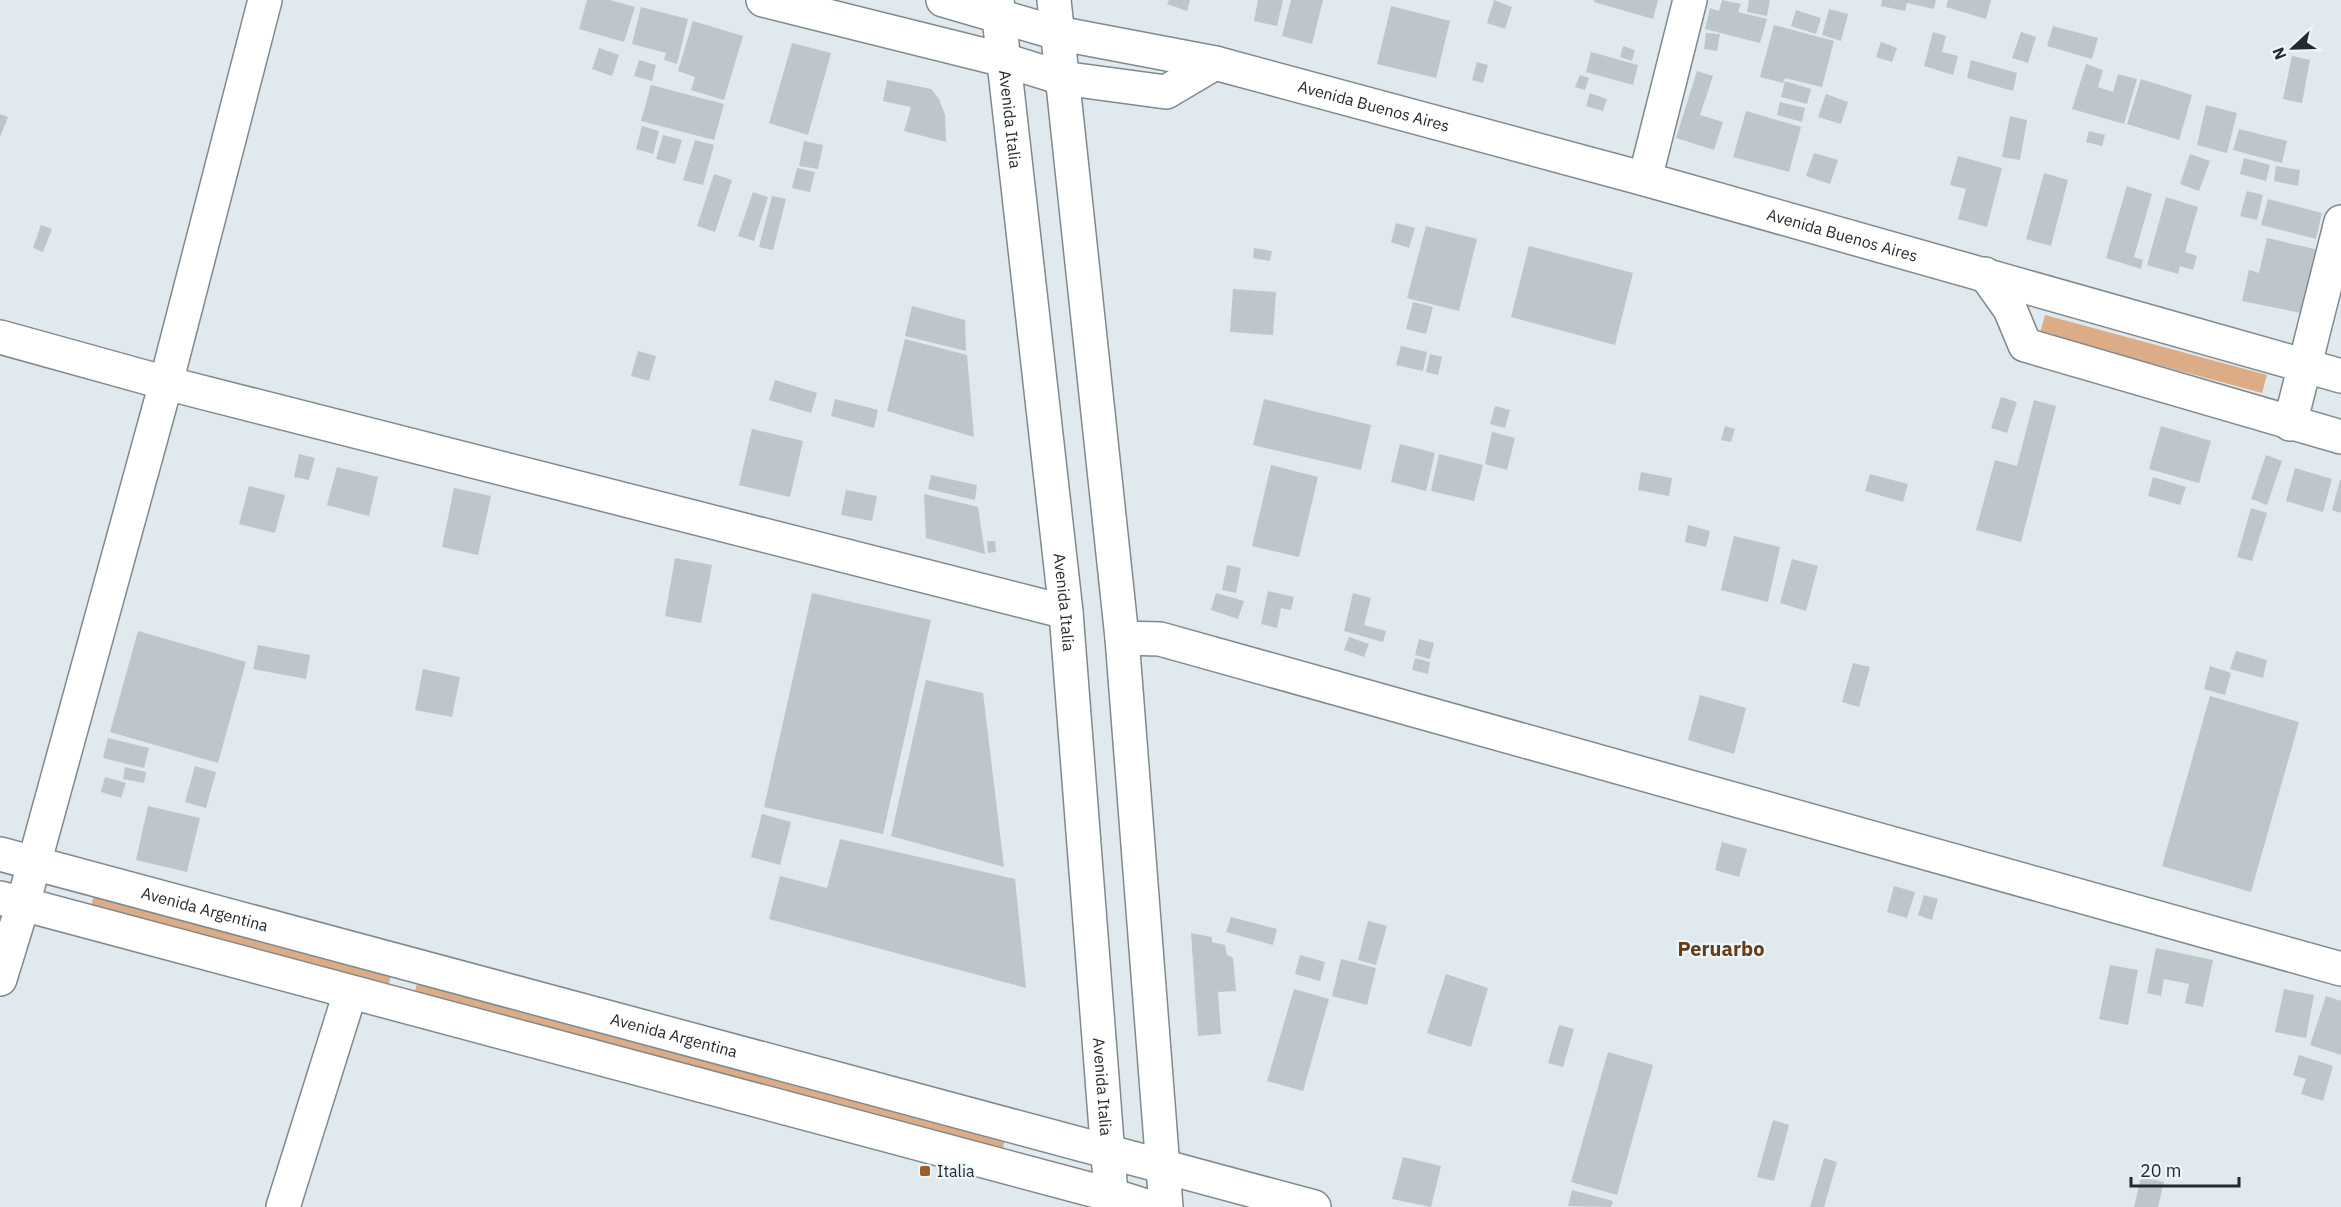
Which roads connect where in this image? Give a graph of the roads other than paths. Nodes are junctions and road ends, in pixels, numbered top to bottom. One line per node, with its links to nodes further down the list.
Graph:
1 (265, 0): 17 (street)
2 (763, 0): 8 (street)
3 (943, 0): 6 (street)
4 (1054, 0): 7 (street)
5 (1690, 0): 11 (street)
6 (997, 8): 7 (street); 8 (street, Avenida Italia)
7 (1057, 33): 9 (street, Avenida Buenos Aires); 10 (street)
8 (1004, 60): 10 (street); 20 (street, Avenida Italia)
9 (1215, 63): 10 (street); 11 (street, Avenida Buenos Aires)
10 (1062, 78): 21 (street)
11 (1645, 179): 13 (street, Avenida Buenos Aires)
12 (2341, 222): 15 (street)
13 (1985, 274): 15 (street, Avenida Buenos Aires); 18 (street)
14 (0, 338): 17 (street)
15 (2304, 366): 16 (street, Avenida Buenos Aires); 18 (street)
16 (2341, 376)
17 (166, 383): 20 (street); 23 (street)
18 (2290, 424): 19 (street)
19 (2341, 437)
20 (1066, 612): 28 (street, Avenida Italia)
21 (1122, 638): 25 (street); 29 (street)
22 (0, 854): 23 (street, Avenida Argentina)
23 (34, 863): 24 (street); 28 (street, Avenida Argentina)
24 (12, 901): 26 (street); 27 (street)
25 (2341, 969)
26 (0, 979)
27 (350, 993): 30 (street); 31 (street)
28 (1107, 1149): 29 (street, Avenida Argentina); 30 (street, Avenida Italia)
29 (1162, 1164): 33 (street); 34 (street, Avenida Argentina)
30 (1112, 1201): 32 (street)
31 (283, 1207)
32 (1149, 1207)
33 (1166, 1207)
34 (1314, 1207)

